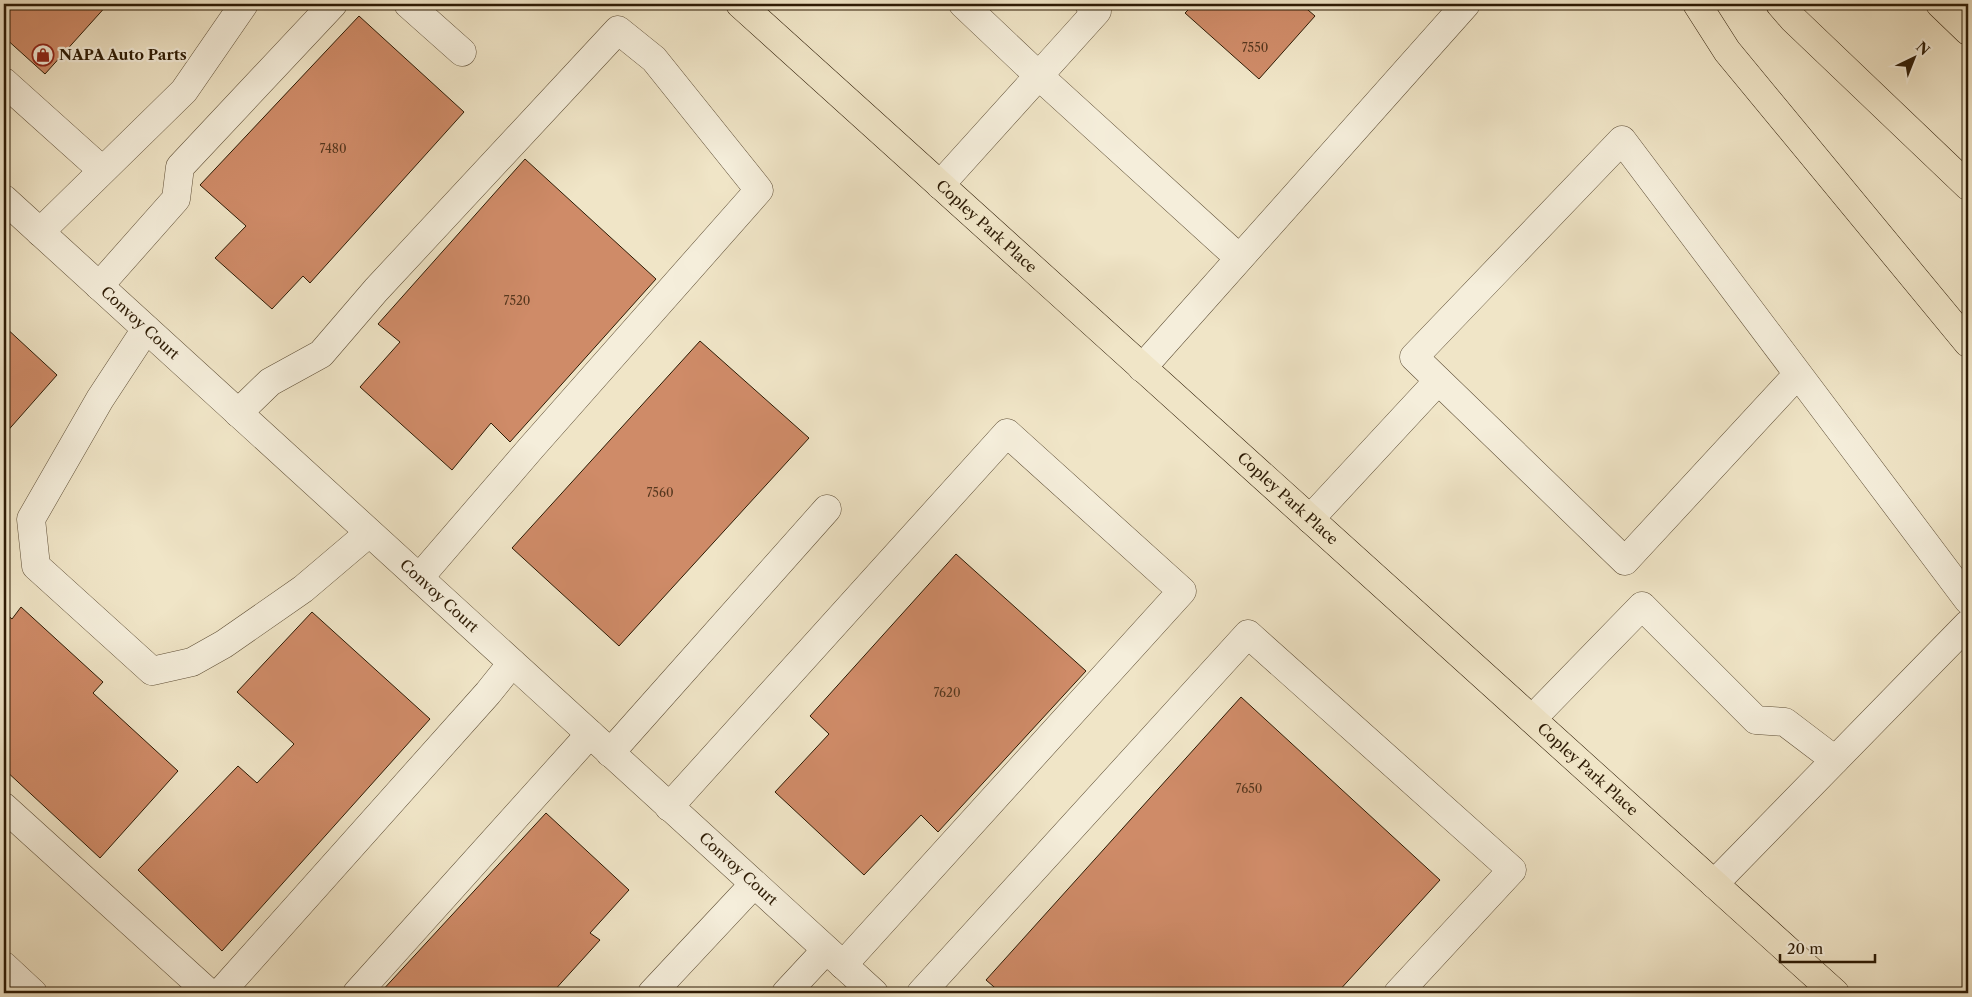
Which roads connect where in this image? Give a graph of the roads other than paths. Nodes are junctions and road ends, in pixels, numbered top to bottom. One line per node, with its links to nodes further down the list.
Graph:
1 (244, 4): 15 (street)
2 (333, 4): 21 (street)
3 (408, 4): 12 (street)
4 (740, 4): 16 (main road, Copley Park Place)
5 (963, 4): 13 (street)
6 (1466, 4): 20 (street)
7 (1697, 4): 23 (main road)
8 (1780, 4): 17 (main road)
9 (1940, 4): 11 (main road)
10 (1096, 6): 13 (street)
11 (1968, 31)
12 (462, 52)
13 (1039, 76): 16 (street); 20 (street)
14 (4, 82): 15 (street)
15 (102, 170): 19 (street)
16 (940, 185): 24 (main road, Copley Park Place)
17 (1968, 186)
18 (4, 199): 19 (street, Convoy Court)
19 (40, 232): 21 (street, Convoy Court)
20 (1239, 258): 24 (street)
21 (99, 286): 22 (street, Convoy Court)
22 (146, 329): 27 (street, Convoy Court); 30 (street)
23 (1968, 343)
24 (1142, 368): 29 (main road, Copley Park Place)
25 (1798, 374): 26 (street); 26 (street); 32 (street)
26 (1438, 381): 29 (street)
27 (238, 413): 30 (street, Convoy Court); 31 (street)
28 (827, 509): 36 (street)
29 (1310, 519): 35 (main road, Copley Park Place)
30 (369, 533): 31 (street, Convoy Court)
31 (419, 578): 34 (street, Convoy Court)
32 (1968, 600)
33 (1968, 624): 37 (street)
34 (512, 663): 36 (street, Convoy Court); 46 (street)
35 (1532, 719): 37 (street); 41 (main road, Copley Park Place)
36 (600, 743): 38 (street, Convoy Court); 47 (street)
37 (1835, 760): 41 (street)
38 (669, 806): 40 (street, Convoy Court); 42 (street)
39 (4, 807): 45 (street)
40 (754, 884): 42 (street, Convoy Court); 48 (street)
41 (1714, 884): 53 (main road, Copley Park Place)
42 (835, 958): 49 (street); 50 (street, Convoy Court)
43 (4, 966): 44 (street)
44 (33, 993)
45 (209, 993)
46 (220, 993)
47 (357, 993)
48 (652, 993)
49 (786, 993)
50 (874, 993)
51 (921, 993): 52 (street)
52 (1398, 993)
53 (1835, 993)

